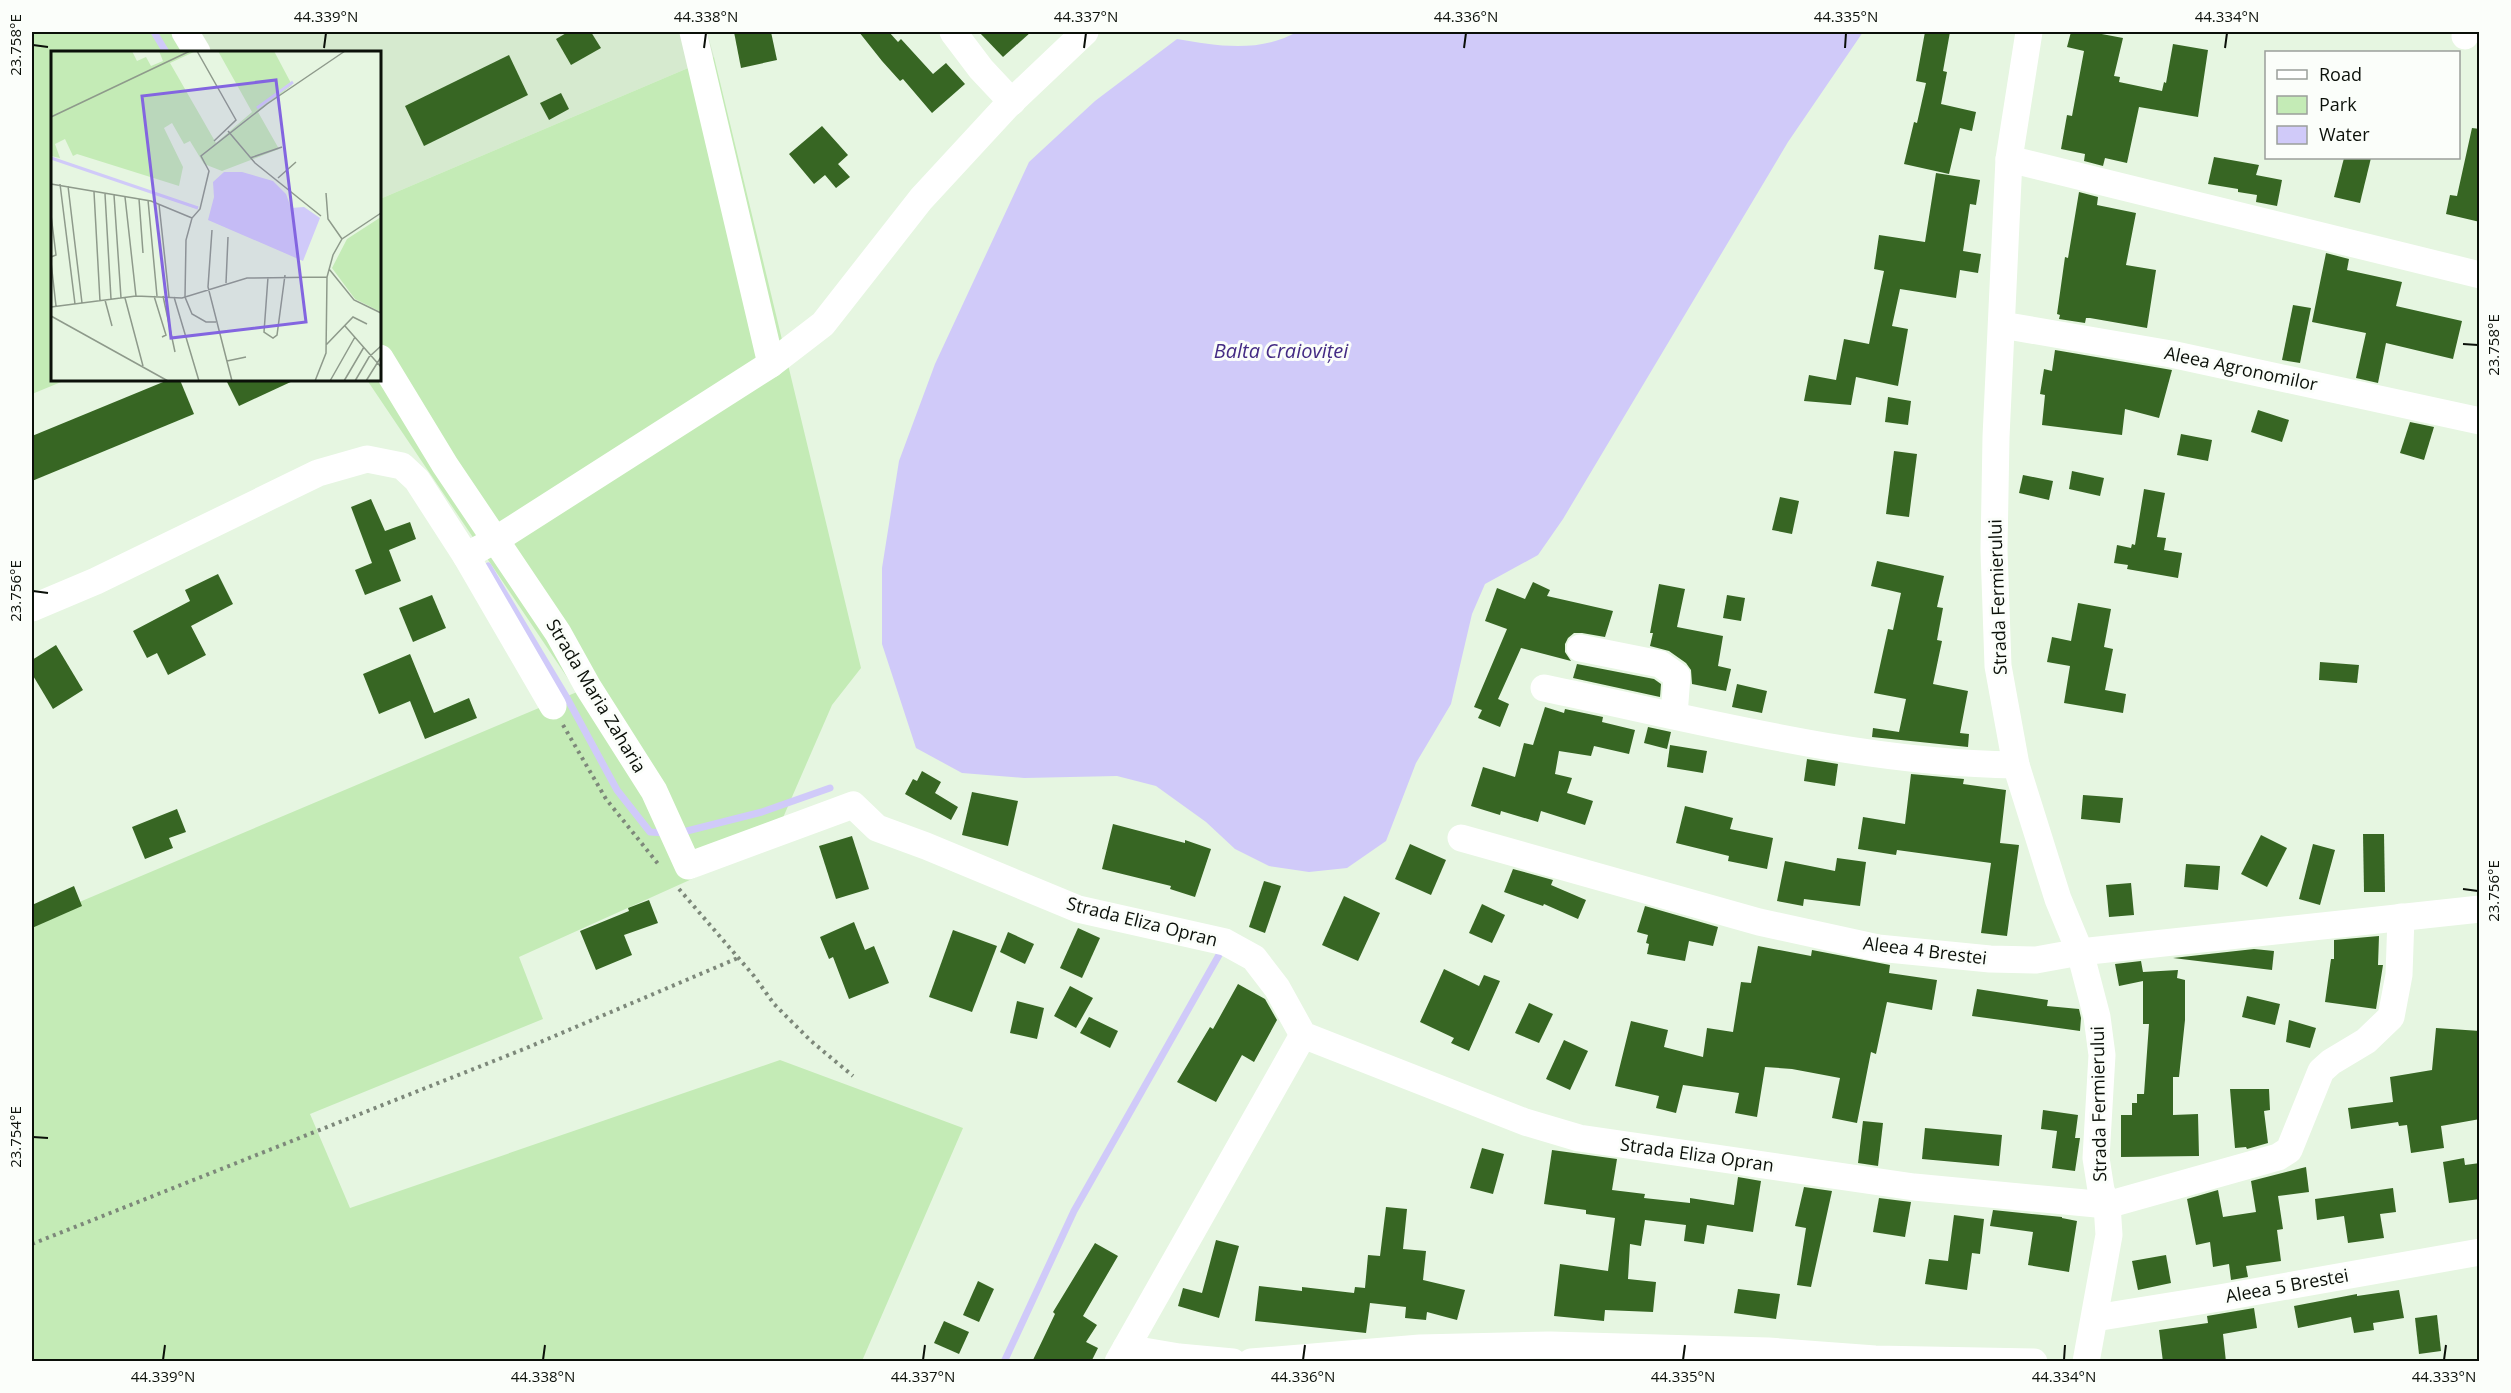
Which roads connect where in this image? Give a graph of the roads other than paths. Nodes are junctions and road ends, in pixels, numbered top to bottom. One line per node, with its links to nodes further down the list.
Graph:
1 (185, 32): 6 (street)
2 (693, 32): 12 (street)
3 (952, 32): 7 (street)
4 (1085, 32): 7 (street)
5 (2029, 32): 8 (street, Strada Fermierului)
6 (196, 51)
7 (1012, 102): 12 (street)
8 (2009, 159): 9 (street); 10 (street, Strada Fermierului)
9 (2480, 275)
10 (2002, 325): 13 (street, Aleea Agronomilor); 23 (street, Strada Fermierului)
11 (381, 360): 14 (street, Strada Maria Zaharia)
12 (771, 364): 16 (street)
13 (2480, 421)
14 (445, 465): 15 (street); 16 (street, Strada Maria Zaharia)
15 (417, 480): 17 (street); 18 (street)
16 (497, 539): 17 (street); 24 (street, Strada Maria Zaharia)
17 (466, 556): 21 (street)
18 (32, 608)
19 (1580, 648): 22 (street)
20 (1544, 688): 22 (street)
21 (553, 706)
22 (1674, 715): 23 (street)
23 (2016, 765): 28 (street, Strada Fermierului)
24 (877, 828): 29 (street, Strada Eliza Opran)
25 (1461, 838): 28 (street, Aleea 4 Brestei)
26 (2480, 909): 27 (street, Aleea 4 Brestei)
27 (2401, 917): 28 (street, Aleea 4 Brestei); 30 (street)
28 (2080, 952): 30 (street, Strada Fermierului)
29 (1303, 1035): 30 (street, Strada Eliza Opran); 33 (street)
30 (2107, 1205): 32 (street, Strada Fermierului)
31 (2480, 1252): 32 (street, Aleea 5 Brestei)
32 (2095, 1318): 37 (street, Strada Fermierului)
33 (1122, 1355): 34 (street)
34 (1233, 1362)
35 (1251, 1362): 36 (street)
36 (2034, 1362)
37 (2086, 1362)

